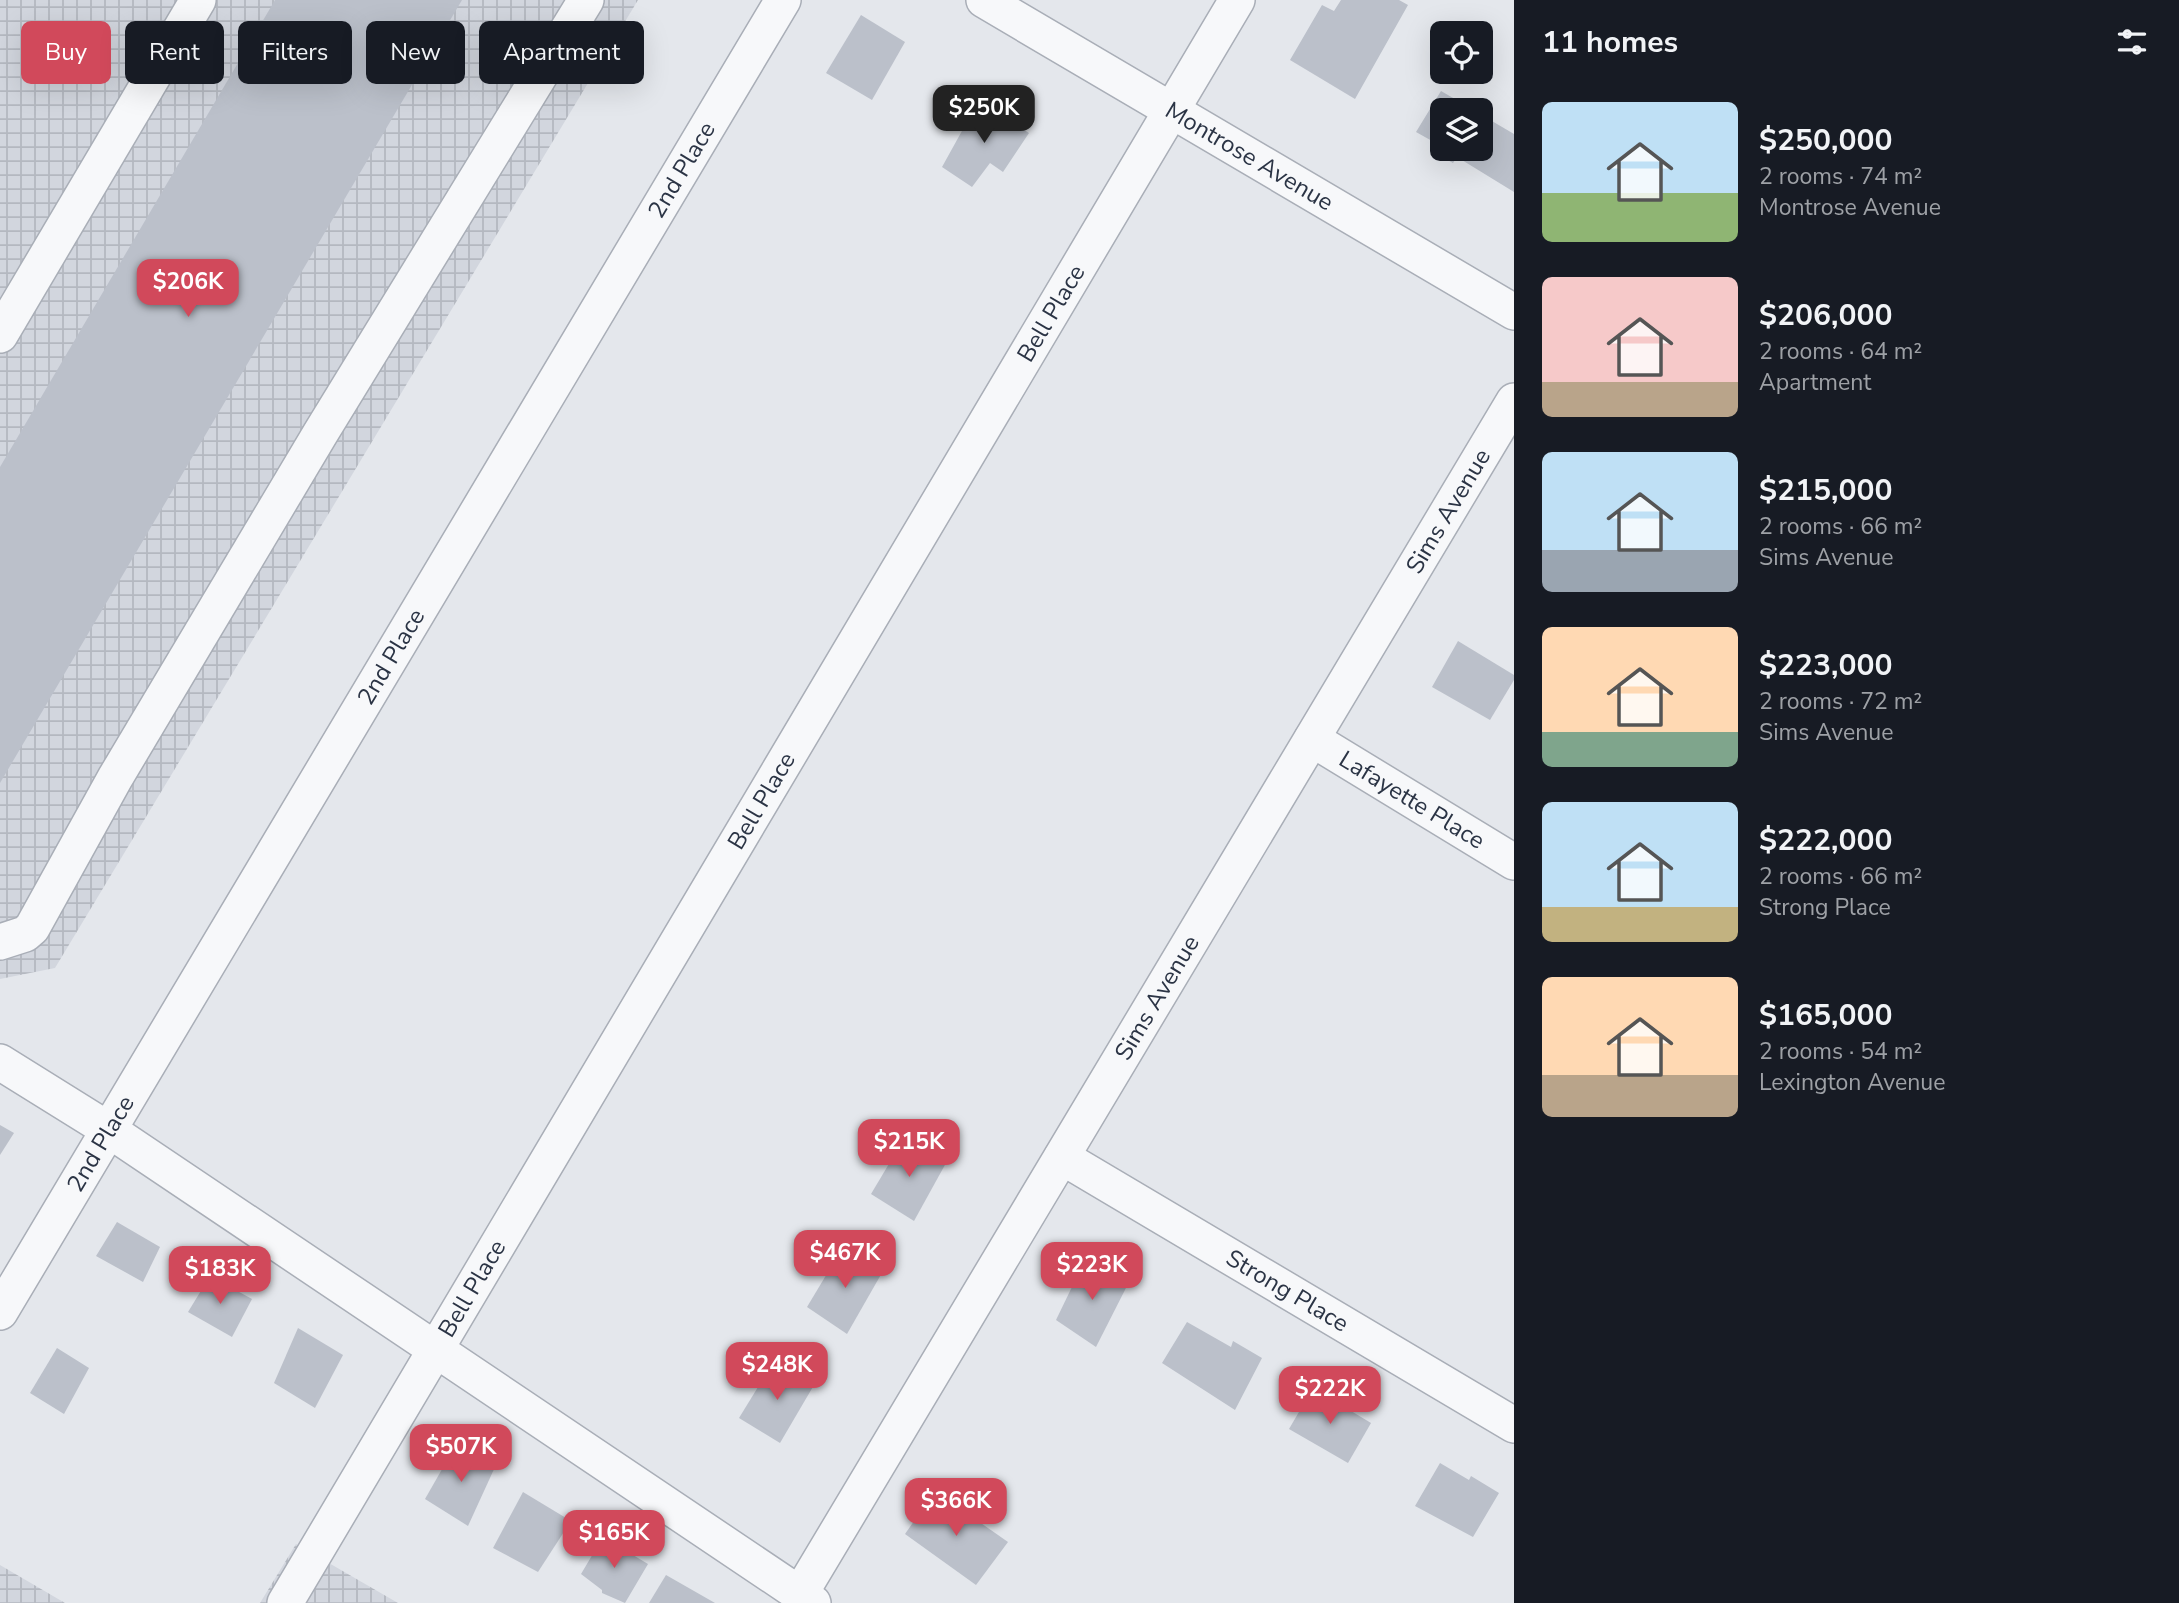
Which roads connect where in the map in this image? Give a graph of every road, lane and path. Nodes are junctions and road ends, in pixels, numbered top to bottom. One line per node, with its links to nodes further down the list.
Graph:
1 (198, 0): 8 (street)
2 (586, 0): 12 (street)
3 (782, 0): 14 (street, 2nd Place)
4 (984, 0): 6 (street, Montrose Avenue)
5 (1237, 0): 6 (street, Bell Place)
6 (1172, 111): 7 (street, Montrose Avenue); 17 (street, Bell Place)
7 (1514, 312)
8 (0, 335)
9 (1514, 401): 10 (street, Sims Avenue)
10 (1312, 739): 11 (street, Lafayette Place); 15 (street, Sims Avenue)
11 (1514, 862)
12 (0, 942)
13 (0, 1062): 14 (street)
14 (109, 1130): 16 (street, 2nd Place); 17 (street)
15 (1062, 1157): 18 (street, Strong Place); 19 (street, Sims Avenue)
16 (0, 1312)
17 (436, 1350): 19 (street); 20 (street, Bell Place)
18 (1514, 1425)
19 (806, 1599)
20 (285, 1603)

